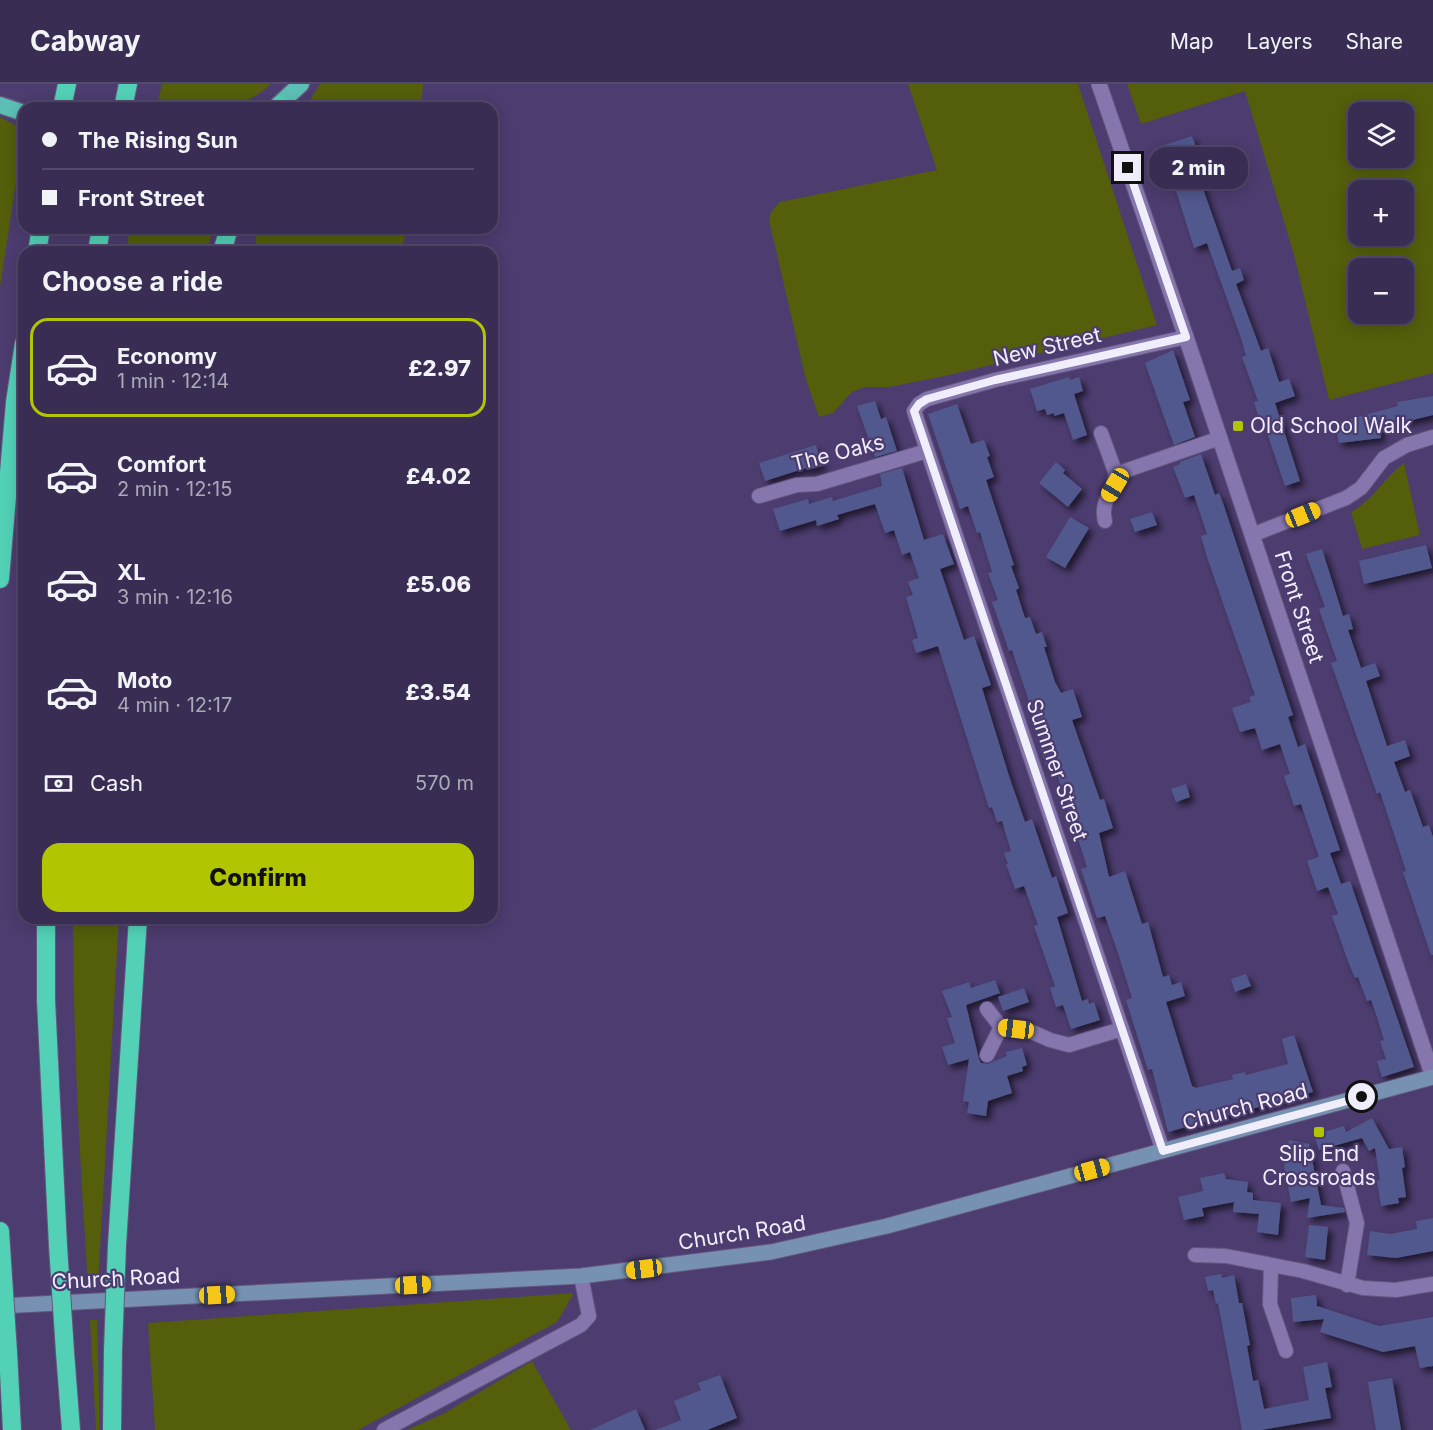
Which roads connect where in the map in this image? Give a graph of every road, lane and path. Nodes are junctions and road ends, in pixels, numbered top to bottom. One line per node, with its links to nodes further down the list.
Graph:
1 (67, 84): 5 (highway)
2 (128, 84): 6 (highway)
3 (301, 84): 7 (highway)
4 (1099, 84): 10 (street, Front Street)
5 (63, 102)
6 (124, 102)
7 (283, 102)
8 (0, 105): 9 (highway)
9 (18, 111)
10 (1186, 337): 12 (street, New Street); 15 (street, Front Street)
11 (18, 382): 21 (highway)
12 (919, 404): 16 (street, Summer Street)
13 (1101, 433): 17 (street)
14 (1433, 437): 20 (street)
15 (1220, 438): 17 (street); 20 (street, Front Street)
16 (927, 451): 18 (street, The Oaks); 26 (street, Summer Street)
17 (1116, 474): 19 (street)
18 (759, 496)
19 (1105, 521)
20 (1252, 535): 28 (street, Front Street)
21 (0, 579)
22 (46, 924): 40 (highway, bridge)
23 (138, 924): 41 (highway, bridge)
24 (987, 1009): 25 (street)
25 (1001, 1027): 26 (street); 27 (street)
26 (1122, 1029): 29 (street, Summer Street)
27 (987, 1055)
28 (1433, 1077): 29 (main road, Church Road)
29 (1163, 1151): 34 (main road, Church Road)
30 (1343, 1172): 35 (street)
31 (1, 1239): 39 (highway, bridge)
32 (1195, 1255): 33 (street)
33 (1271, 1265): 35 (street); 38 (street)
34 (581, 1276): 37 (main road, Church Road); 42 (street)
35 (1347, 1284): 36 (street)
36 (1433, 1284)
37 (0, 1306)
38 (1286, 1351)
39 (12, 1430)
40 (70, 1430)
41 (112, 1430)
42 (384, 1430)

